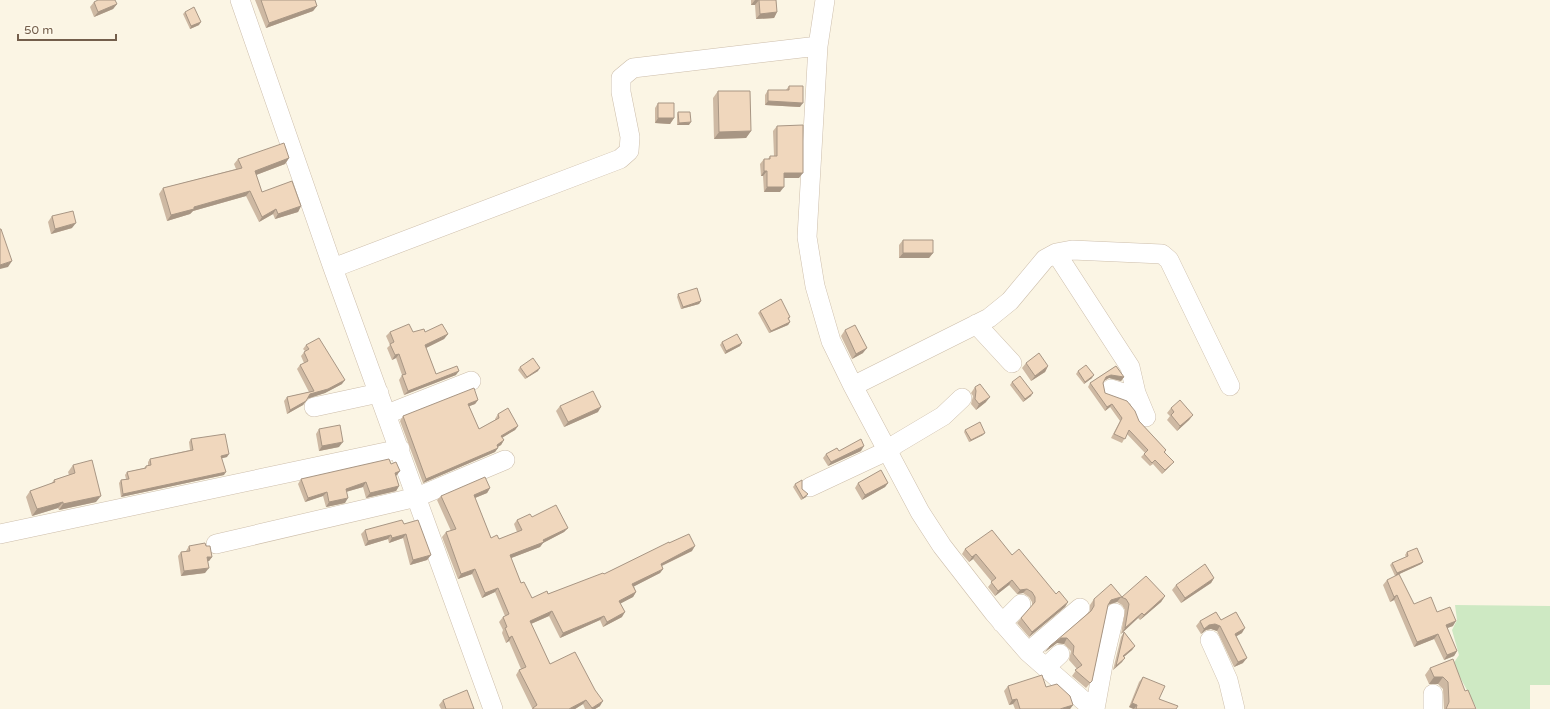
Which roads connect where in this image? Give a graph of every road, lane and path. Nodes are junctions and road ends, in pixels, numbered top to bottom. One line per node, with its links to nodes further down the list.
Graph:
1 (240, 0): 5 (street)
2 (825, 0): 3 (street)
3 (818, 46): 5 (street); 9 (street)
4 (1056, 253): 6 (street); 10 (street); 13 (street)
5 (333, 268): 12 (street)
6 (976, 324): 7 (street); 9 (street)
7 (1012, 363)
8 (471, 381): 16 (street)
9 (853, 386): 19 (street)
10 (1230, 386)
11 (1111, 389): 13 (street)
12 (379, 393): 15 (street); 16 (street)
13 (1136, 393): 17 (street)
14 (962, 398): 19 (street)
15 (314, 407)
16 (387, 414): 18 (street)
17 (1146, 417)
18 (400, 449): 22 (street); 23 (street)
19 (889, 450): 21 (street); 28 (street)
20 (505, 460): 22 (street)
21 (810, 487)
22 (417, 497): 24 (street); 34 (street)
23 (0, 534)
24 (216, 544)
25 (1021, 604): 28 (street)
26 (1080, 608): 30 (street)
27 (1115, 613): 33 (street)
28 (1002, 623): 30 (street)
29 (1210, 640): 35 (street)
30 (1028, 652): 32 (street)
31 (1060, 654): 32 (street)
32 (1046, 667): 33 (street)
33 (1087, 708)
34 (493, 709)
35 (1235, 709)

